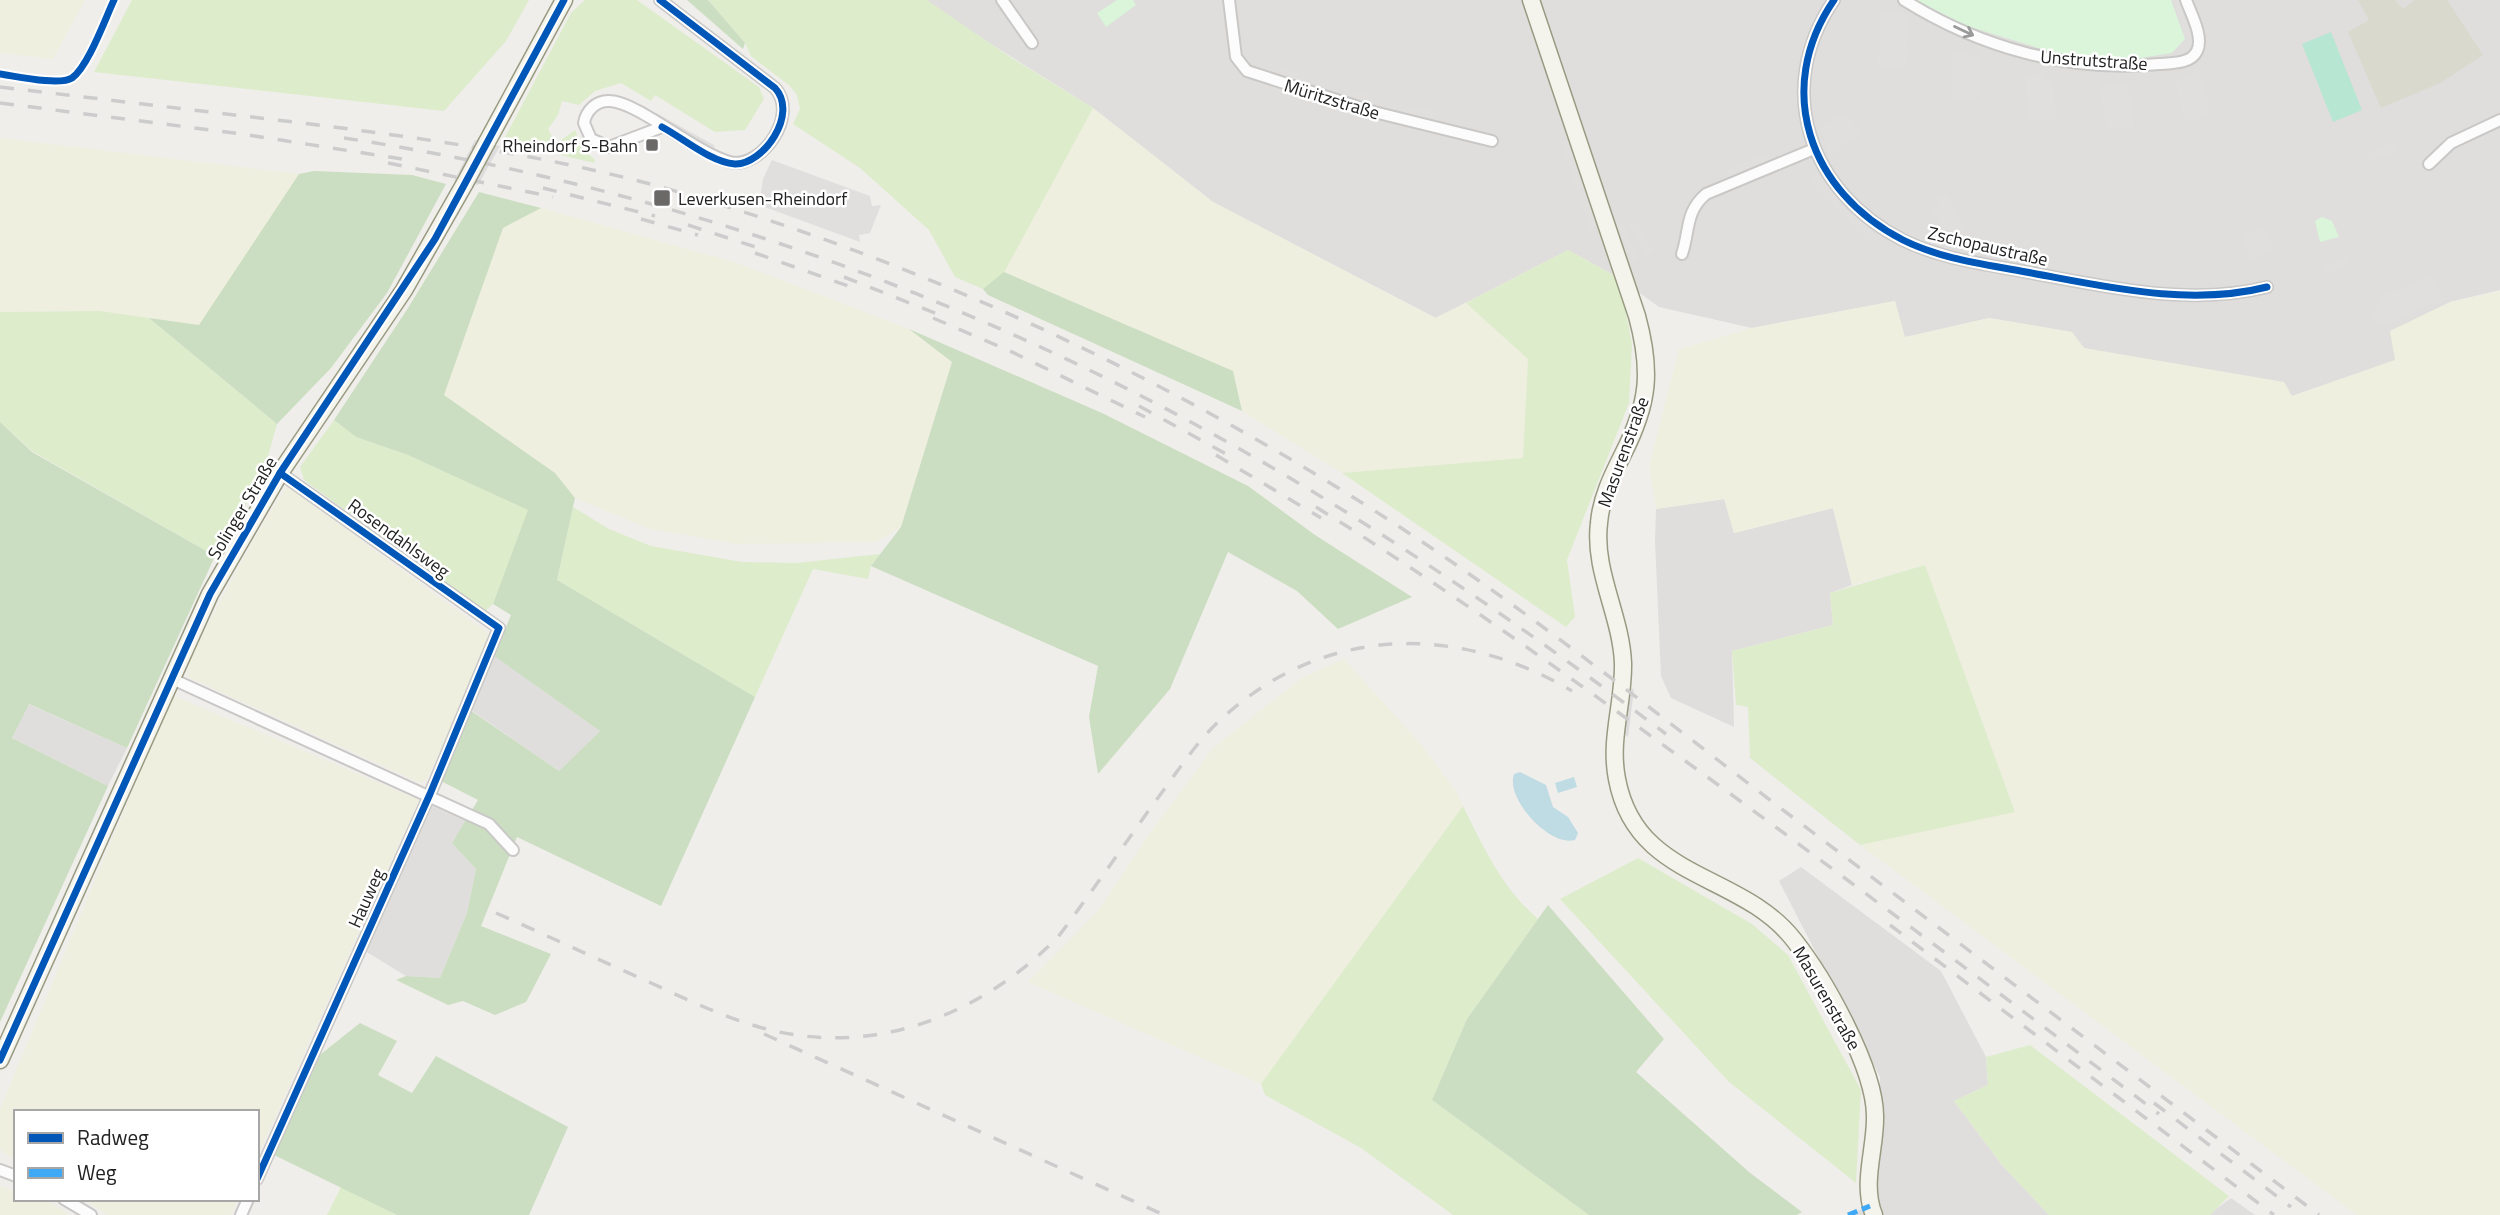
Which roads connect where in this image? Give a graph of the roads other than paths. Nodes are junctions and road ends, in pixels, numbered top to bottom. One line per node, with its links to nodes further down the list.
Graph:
1 (564, 0): 17 (main road, Solinger Straße, bridge)
2 (660, 0): 11 (street)
3 (1002, 0): 9 (street)
4 (1229, 0): 12 (street, Müritzstraße)
5 (1531, 0): 26 (main road, Masurenstraße)
6 (1834, 0): 13 (street, Zschopaustraße)
7 (1904, 0): 8 (street, Unstrutstraße, one-way to 8)
8 (2186, 0)
9 (1032, 43)
10 (2500, 120): 14 (street)
11 (662, 127): 11 (street)
12 (1492, 141)
13 (1814, 149): 15 (street); 16 (street, Zschopaustraße)
14 (2429, 164)
15 (1682, 254)
16 (2267, 288)
17 (280, 473): 18 (street, Rosendahlsweg); 19 (main road, Solinger Straße)
18 (499, 628): 20 (street, Hauweg)
19 (170, 678): 20 (street); 22 (main road, Solinger Straße)
20 (430, 794): 21 (street); 23 (street, Hauweg)
21 (513, 850)
22 (0, 1060)
23 (259, 1175)
24 (67, 1201): 25 (street)
25 (91, 1215)
26 (1874, 1215)

